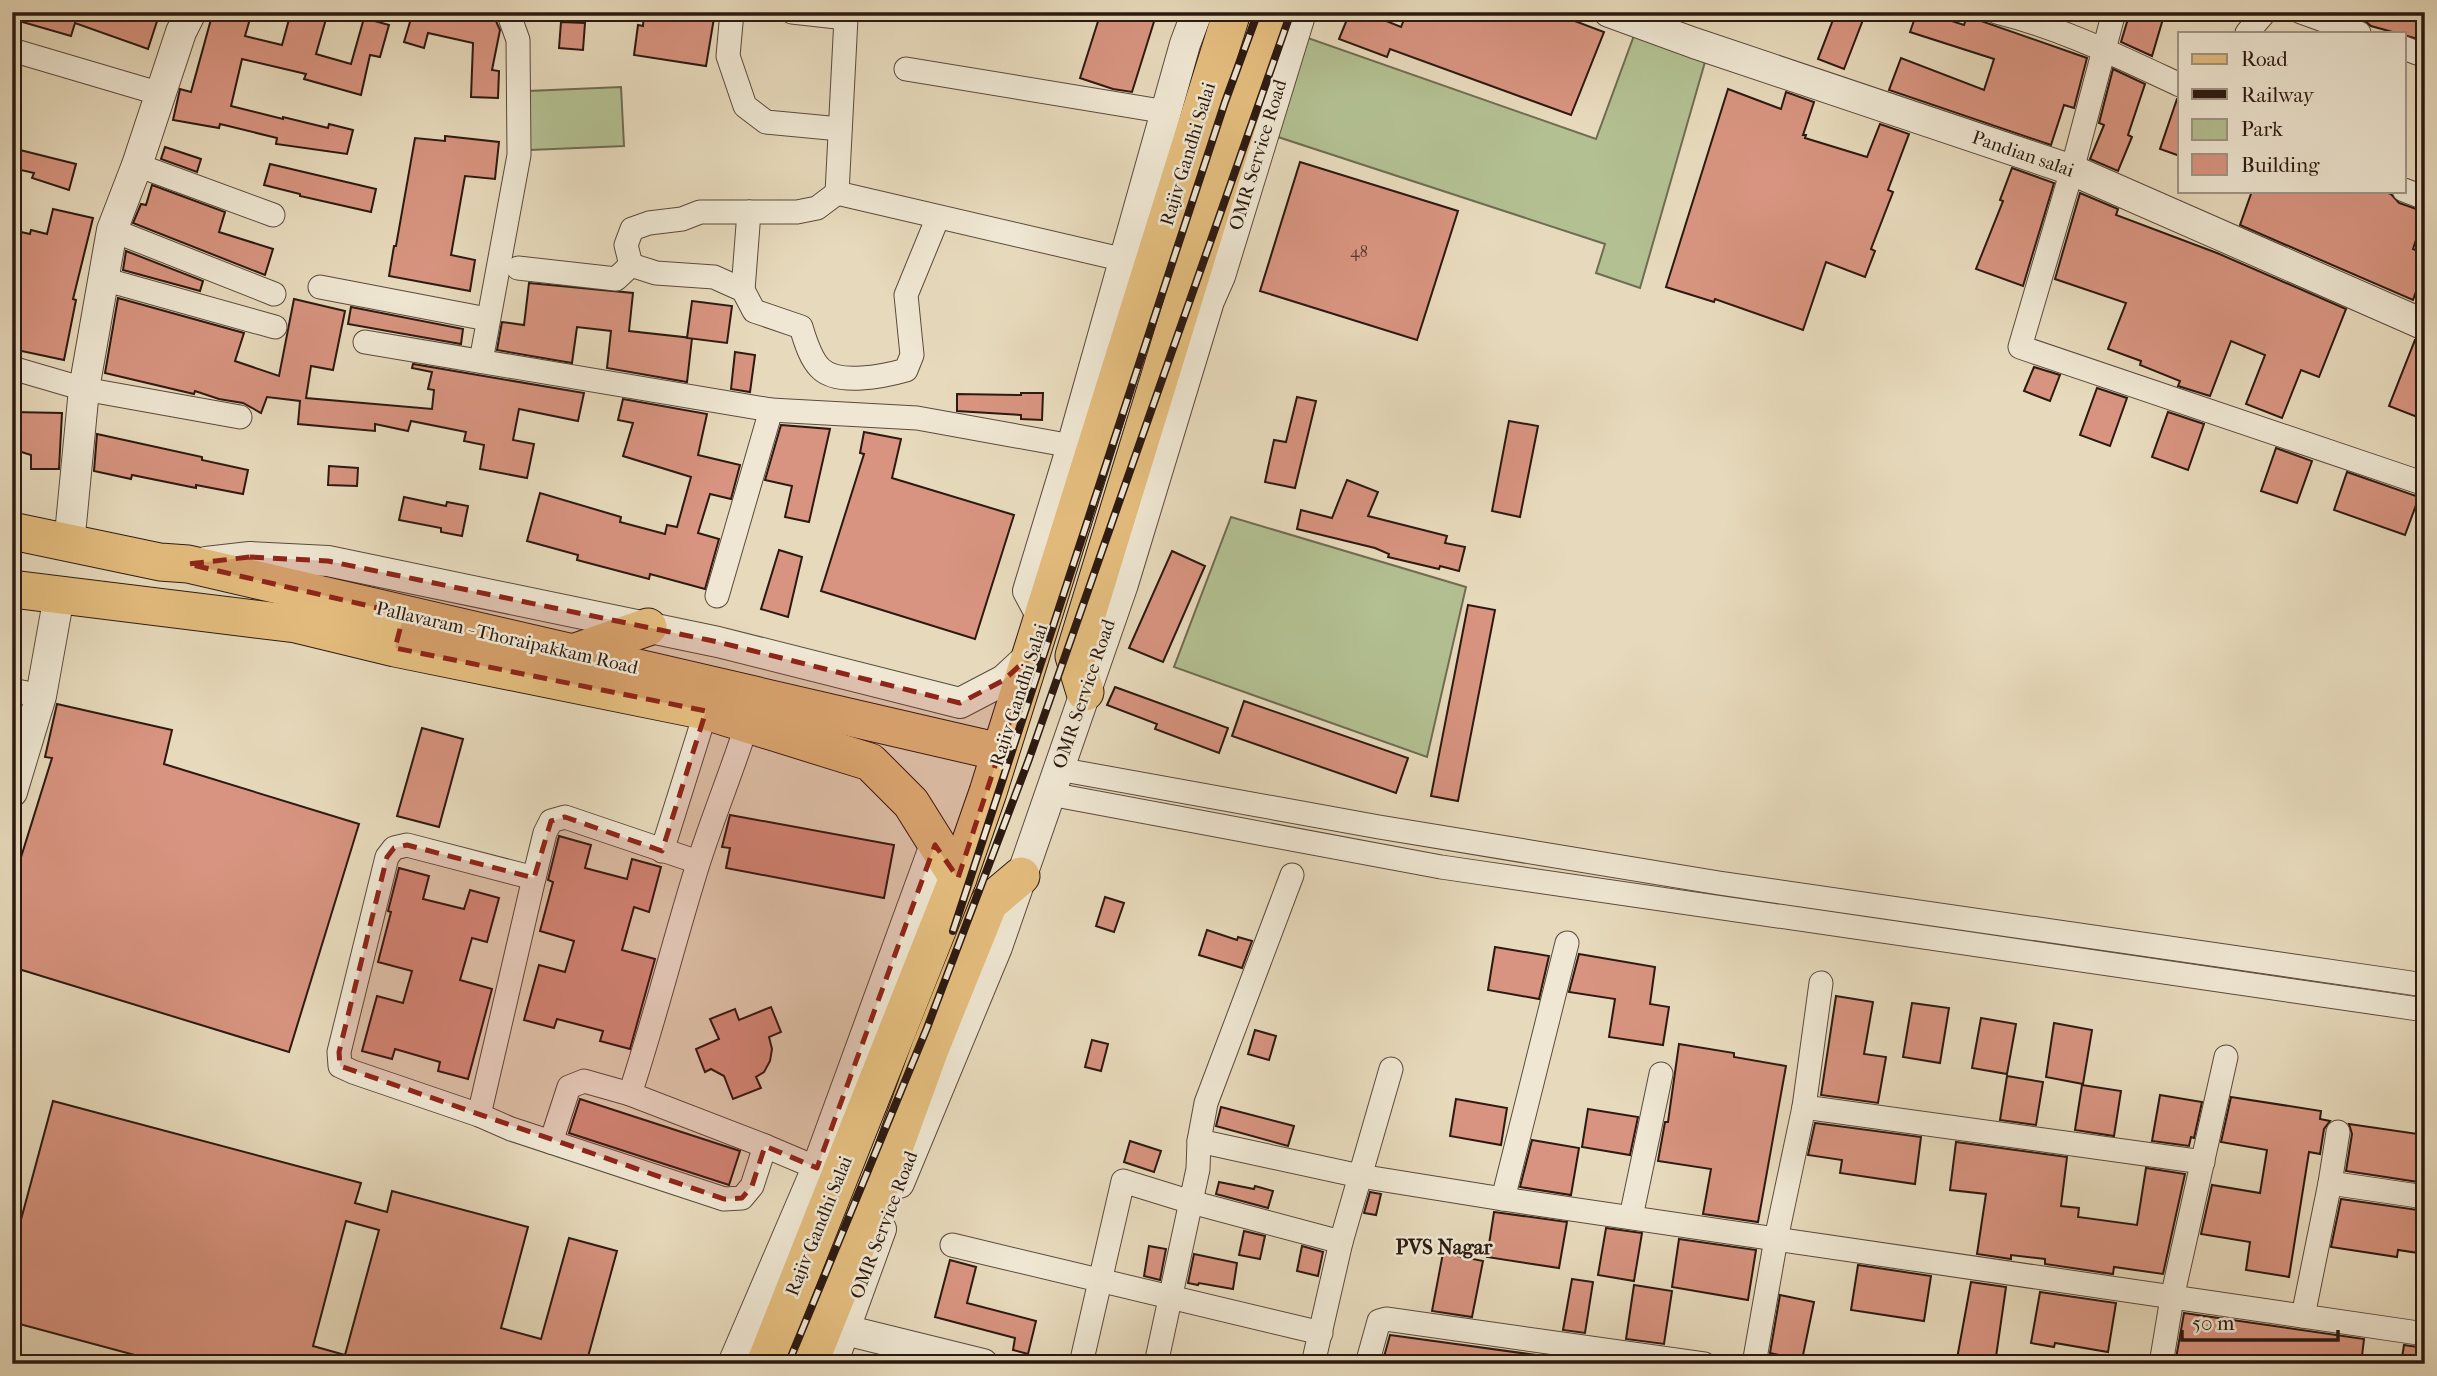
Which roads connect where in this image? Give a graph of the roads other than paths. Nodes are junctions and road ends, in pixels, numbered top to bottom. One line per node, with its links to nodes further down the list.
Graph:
1 (191, 12): 23 (street)
2 (508, 12): 42 (street)
3 (732, 12): 25 (street)
4 (792, 12): 14 (street)
5 (1197, 12): 24 (street)
6 (1233, 12): 59 (main road, Rajiv Gandhi Salai)
7 (1274, 12): 65 (main road, Rajiv Gandhi Salai)
8 (1301, 12): 65 (street, OMR Service Road)
9 (1609, 12): 27 (street, Pandian salai)
10 (1997, 12): 17 (street)
11 (2115, 12): 17 (street)
12 (2265, 12): 15 (street)
13 (2301, 12): 16 (street)
14 (847, 15): 25 (street)
15 (2248, 32)
16 (2356, 32)
17 (2104, 49): 22 (street); 27 (street)
18 (2406, 49): 20 (street)
19 (12, 50): 23 (street)
20 (2425, 55)
21 (906, 69): 24 (street)
22 (2178, 84)
23 (161, 94): 26 (street)
24 (1167, 112): 35 (street)
25 (841, 129): 29 (street)
26 (137, 165): 32 (street); 34 (street)
27 (2072, 170): 43 (street, Pandian salai); 52 (street)
28 (2406, 191): 30 (street)
29 (837, 193): 31 (street); 33 (street)
30 (2425, 198)
31 (748, 212): 36 (street); 40 (street)
32 (273, 215)
33 (938, 217): 35 (street); 40 (street)
34 (112, 230): 38 (street); 41 (street)
35 (1125, 260): 51 (street)
36 (631, 265): 37 (street); 40 (street)
37 (518, 268)
38 (103, 279): 44 (street); 48 (street)
39 (320, 288): 42 (street)
40 (743, 290)
41 (274, 294)
42 (487, 319): 46 (street)
43 (2425, 325)
44 (275, 327)
45 (365, 342): 46 (street)
46 (481, 361): 49 (street)
47 (12, 368): 48 (street)
48 (84, 389): 50 (street); 54 (street)
49 (771, 410): 51 (street); 58 (street)
50 (240, 417)
51 (1072, 446): 59 (street)
52 (2425, 484)
53 (18, 527): 54 (main road, Pallavaram - Thoraipakkam Road)
54 (69, 545): 55 (main road, Pallavaram - Thoraipakkam Road)
55 (188, 565): 60 (street); 61 (main road, Pallavaram - Thoraipakkam Road)
56 (12, 589): 57 (main road, Pallavaram - Thoraipakkam Road)
57 (59, 596): 61 (main road, Pallavaram - Thoraipakkam Road); 66 (street)
58 (717, 596)
59 (1043, 619): 63 (main road, Rajiv Gandhi Salai)
60 (648, 627): 62 (main road); 63 (street)
61 (400, 631): 62 (main road, Pallavaram - Thoraipakkam Road); 67 (main road, Pallavaram - Thoraipakkam Road)
62 (573, 653): 69 (main road, Pallavaram - Thoraipakkam Road)
63 (1032, 654): 69 (main road, Rajiv Gandhi Salai)
64 (12, 690): 66 (street)
65 (1085, 691): 70 (street, OMR Service Road)
66 (41, 696): 71 (street)
67 (700, 727): 68 (main road, Pallavaram - Thoraipakkam Road); 73 (street)
68 (743, 738): 72 (main road, Pallavaram - Thoraipakkam Road); 74 (street)
69 (1000, 752): 78 (main road, Rajiv Gandhi Salai)
70 (1054, 781): 76 (street, OMR Service Road); 81 (street); 82 (street)
71 (12, 792)
72 (935, 845): 78 (main road); 94 (street)
73 (662, 852): 74 (street); 77 (street)
74 (698, 862): 86 (street)
75 (1292, 875): 90 (street)
76 (1021, 876): 108 (street, OMR Service Road); 108 (main road)
77 (534, 878): 88 (street); 88 (street)
78 (958, 878): 112 (main road, Rajiv Gandhi Salai)
79 (1567, 943): 98 (street)
80 (1821, 983): 87 (street)
81 (2425, 985)
82 (2425, 1010)
83 (2226, 1057): 93 (street)
84 (1391, 1069): 95 (street)
85 (1661, 1074): 100 (street)
86 (630, 1094): 91 (street); 92 (street)
87 (1804, 1107): 93 (street); 101 (street)
88 (479, 1115): 91 (street)
89 (2338, 1132): 96 (street)
90 (1199, 1141): 95 (street); 99 (street)
91 (551, 1142): 92 (street)
92 (765, 1146): 94 (street)
93 (2203, 1162): 106 (street)
94 (817, 1168): 111 (street)
95 (1360, 1175): 98 (street); 102 (street)
96 (2330, 1183): 97 (street); 107 (street)
97 (2425, 1197)
98 (1503, 1199): 100 (street)
99 (1191, 1202): 102 (street); 104 (street); 105 (street)
100 (1631, 1217): 101 (street)
101 (1776, 1239): 106 (street); 121 (street)
102 (1341, 1242): 109 (street)
103 (952, 1245): 104 (street)
104 (1101, 1282): 105 (street); 116 (street)
105 (1170, 1297): 109 (street); 117 (street)
106 (2172, 1298): 107 (street); 122 (street)
107 (2303, 1316): 110 (street)
108 (835, 1325): 113 (main road); 114 (street, OMR Service Road); 115 (street)
109 (1321, 1333): 118 (street)
110 (2425, 1334)
111 (733, 1364)
112 (765, 1364)
113 (809, 1364)
114 (832, 1364)
115 (983, 1364)
116 (1081, 1364)
117 (1156, 1364)
118 (1313, 1364)
119 (1367, 1364): 120 (street)
120 (1704, 1364)
121 (1754, 1364)
122 (2161, 1364)

